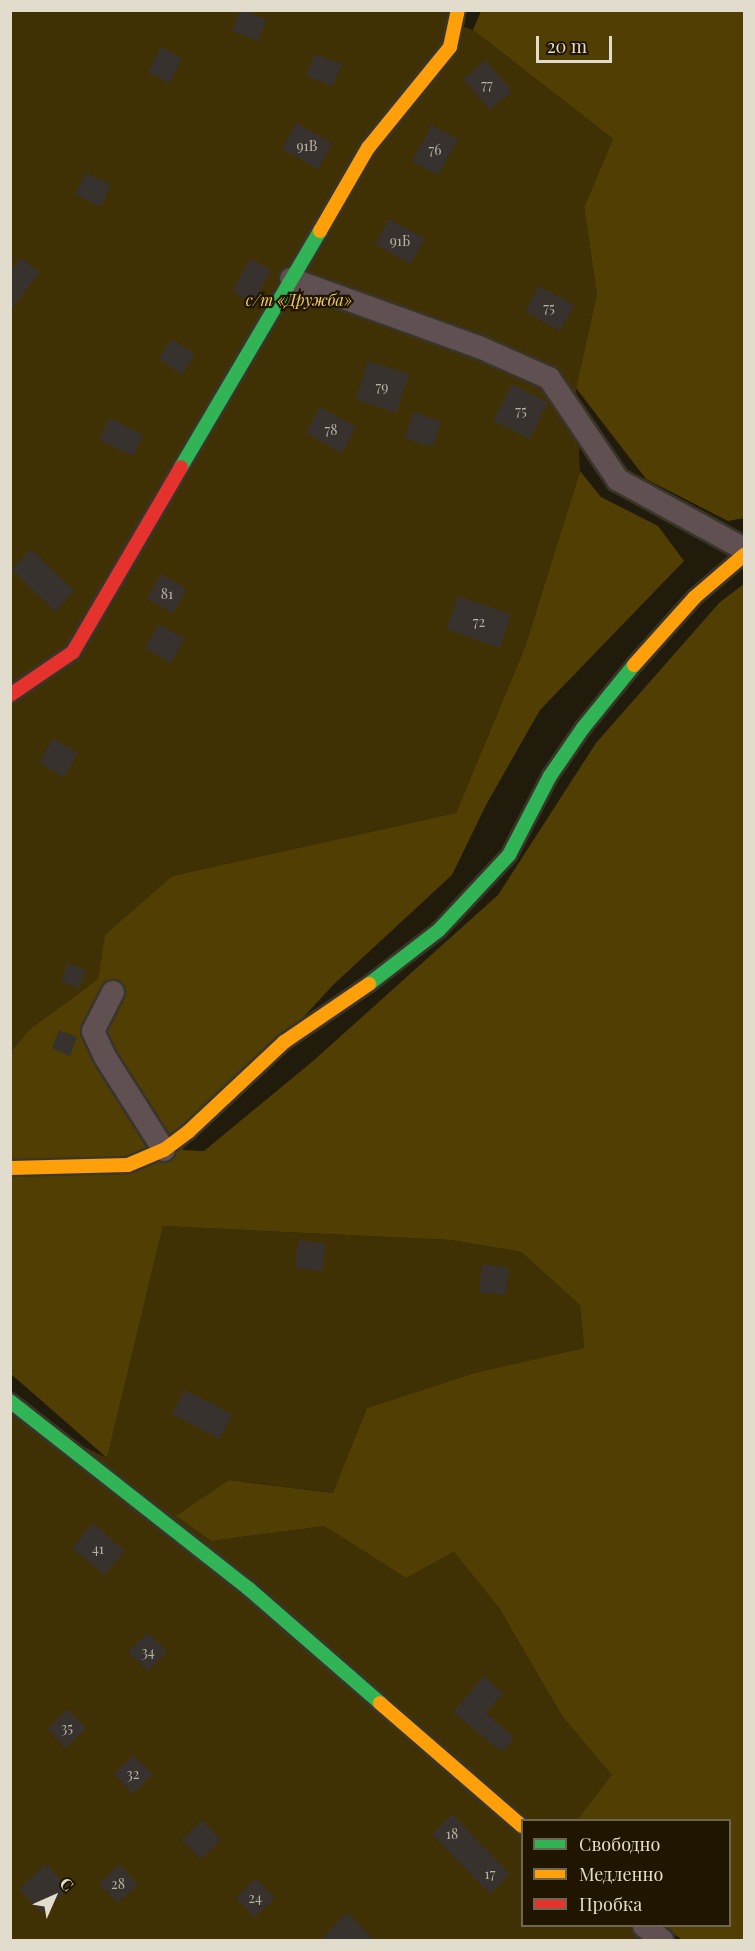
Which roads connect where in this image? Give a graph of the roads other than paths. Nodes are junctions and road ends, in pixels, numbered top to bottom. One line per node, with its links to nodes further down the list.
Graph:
1 (458, 10): 2 (street)
2 (291, 279): 3 (street); 5 (street)
3 (744, 549)
4 (744, 555): 7 (street)
5 (10, 695)
6 (113, 992): 7 (street)
7 (164, 1150): 8 (street)
8 (10, 1168)
9 (10, 1401): 10 (street)
10 (521, 1825)
11 (645, 1927): 12 (street)
12 (662, 1941)

